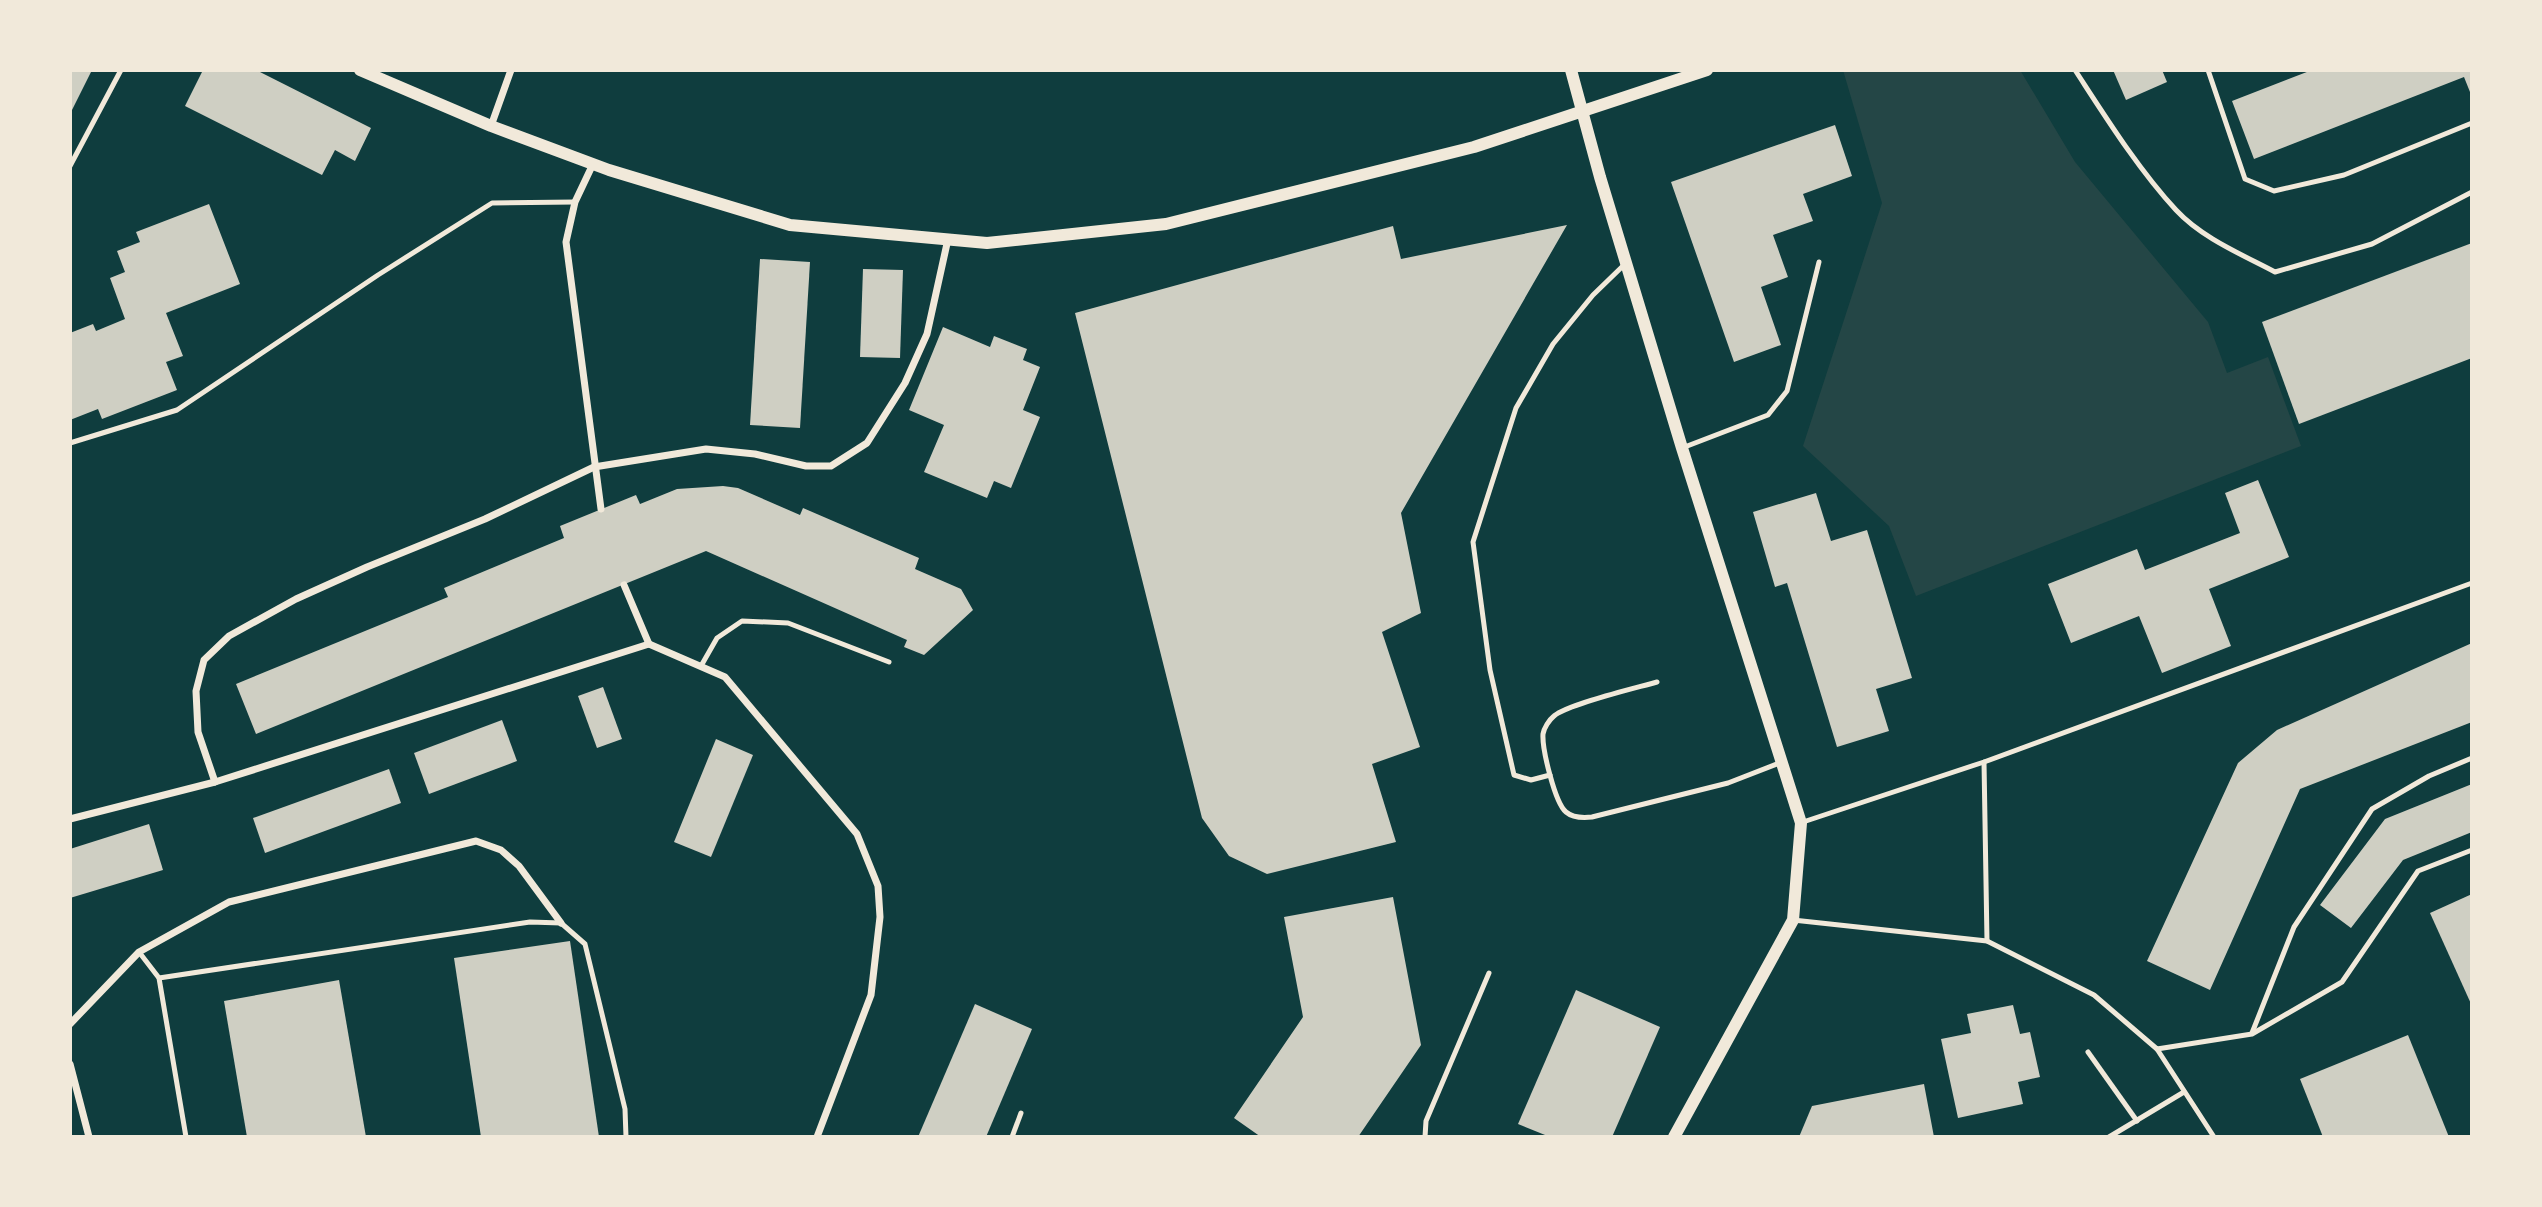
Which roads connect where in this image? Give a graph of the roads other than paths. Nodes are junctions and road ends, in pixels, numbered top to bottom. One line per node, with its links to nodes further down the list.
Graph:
1 (121, 70): 12 (lane)
2 (360, 70): 10 (street)
3 (512, 70): 10 (street)
4 (1571, 70): 8 (street)
5 (1707, 70): 8 (street)
6 (2075, 70): 13 (lane)
7 (2208, 70): 9 (lane)
8 (1580, 111): 15 (street); 17 (street)
9 (2472, 123)
10 (491, 126): 11 (street)
11 (593, 164): 14 (street); 15 (street)
12 (70, 166)
13 (2472, 192)
14 (575, 202): 18 (lane); 20 (street)
15 (948, 239): 20 (street)
16 (1819, 262): 19 (lane)
17 (1626, 263): 19 (street); 31 (lane)
18 (70, 443)
19 (1682, 448): 29 (street)
20 (594, 467): 21 (street); 32 (street)
21 (601, 509)
22 (2472, 583): 30 (lane)
23 (624, 585): 24 (street)
24 (649, 644): 26 (street); 32 (street)
25 (888, 662): 26 (lane)
26 (701, 666): 53 (street)
27 (1657, 682): 31 (lane)
28 (2472, 758): 43 (lane)
29 (1782, 762): 31 (lane); 34 (street)
30 (1984, 762): 34 (lane); 38 (lane)
31 (1550, 775)
32 (215, 782): 33 (street)
33 (70, 819)
34 (1801, 822): 36 (street)
35 (2472, 850): 43 (lane)
36 (1793, 920): 38 (lane); 56 (street)
37 (561, 923): 39 (street); 41 (lane); 52 (lane)
38 (1987, 941): 44 (lane)
39 (139, 952): 41 (lane); 42 (street)
40 (1489, 973): 55 (lane)
41 (159, 978): 51 (lane)
42 (70, 1024)
43 (2252, 1034): 44 (lane)
44 (2157, 1049): 47 (lane)
45 (2088, 1052): 49 (lane)
46 (70, 1064): 50 (street)
47 (2184, 1092): 49 (lane); 58 (lane)
48 (1021, 1113): 54 (lane)
49 (2137, 1121): 57 (lane)
50 (89, 1137)
51 (186, 1137)
52 (626, 1137)
53 (817, 1137)
54 (1012, 1137)
55 (1425, 1137)
56 (1674, 1137)
57 (2109, 1137)
58 (2214, 1137)

